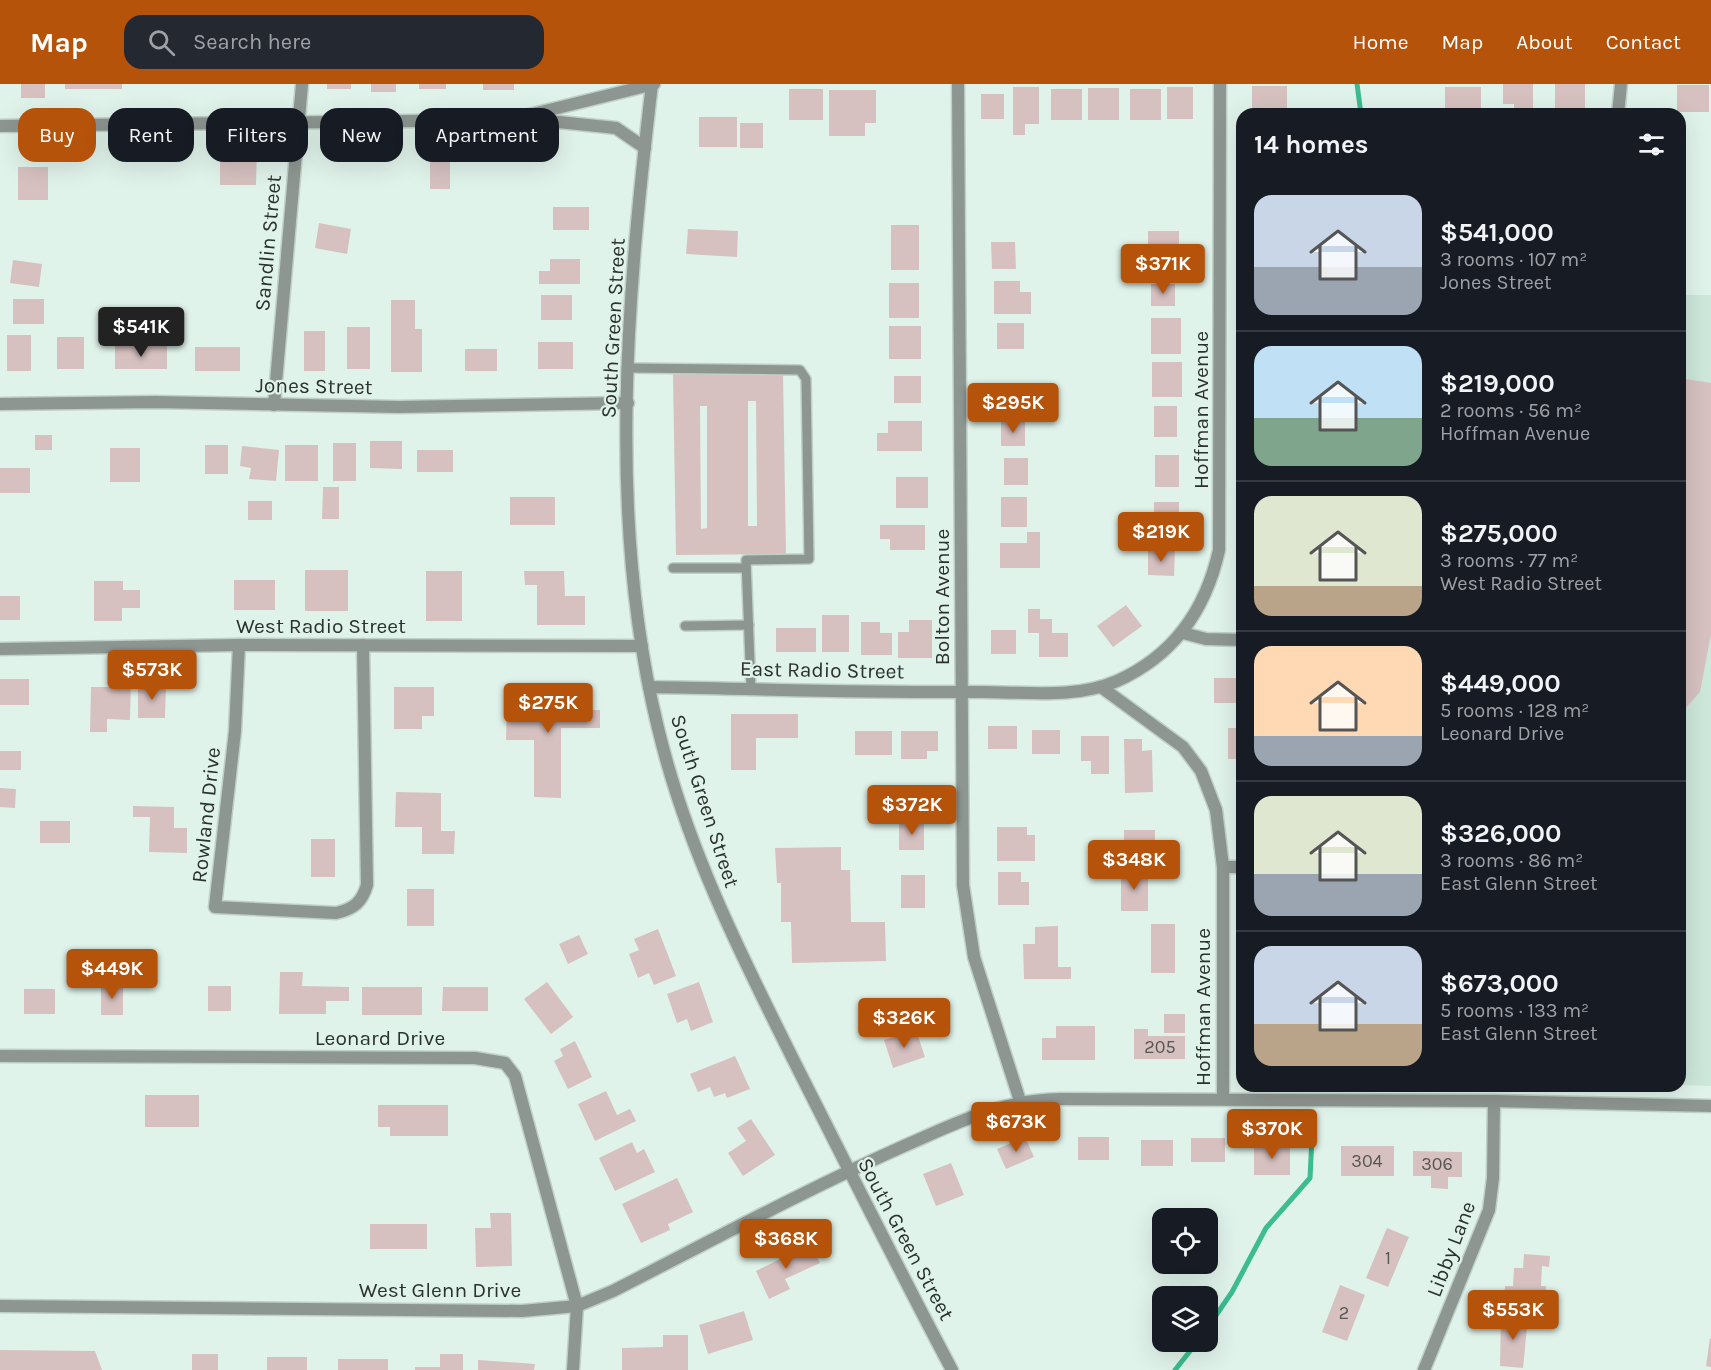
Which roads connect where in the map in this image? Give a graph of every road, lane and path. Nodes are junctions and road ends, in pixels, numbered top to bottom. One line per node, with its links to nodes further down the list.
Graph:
1 (302, 84): 6 (street, Sandlin Street)
2 (652, 84): 7 (street); 14 (street, South Green Street)
3 (957, 84): 33 (street, Bolton Avenue)
4 (1220, 84): 24 (street, Hoffman Avenue)
5 (1621, 84): 8 (street)
6 (299, 108)
7 (555, 108)
8 (1619, 108)
9 (308, 122): 10 (street)
10 (415, 122)
11 (559, 122): 14 (street)
12 (206, 123): 13 (street)
13 (0, 126)
14 (645, 148): 16 (street, South Green Street)
15 (294, 162): 19 (street, Sandlin Street)
16 (629, 368): 17 (street, South Green Street); 21 (lane)
17 (628, 403): 19 (street, Jones Street); 28 (street, South Green Street)
18 (0, 404): 19 (street, Jones Street)
19 (274, 405)
20 (673, 568): 21 (lane)
21 (747, 568): 22 (lane)
22 (749, 625): 23 (lane); 32 (lane)
23 (685, 626)
24 (1183, 633): 25 (street); 31 (street, Hoffman Avenue)
25 (1236, 640)
26 (239, 645): 27 (street, West Radio Street); 27 (street, Rowland Drive); 29 (street, West Radio Street)
27 (363, 645): 28 (street, West Radio Street)
28 (642, 646): 30 (street, South Green Street)
29 (0, 650)
30 (650, 687): 32 (street, East Radio Street); 41 (street, South Green Street)
31 (1101, 687): 33 (street, East Radio Street); 34 (street, Hoffman Avenue)
32 (751, 689): 33 (street, East Radio Street)
33 (962, 692): 38 (street, Bolton Avenue)
34 (1223, 867): 35 (street); 37 (street, Hoffman Avenue)
35 (1236, 867)
36 (0, 1056): 43 (street, Leonard Drive)
37 (1223, 1099): 38 (street, West Glenn Drive); 39 (street, West Glenn Drive)
38 (1020, 1101): 41 (street, West Glenn Drive)
39 (1494, 1101): 40 (street, West Glenn Drive); 46 (street, Libby Lane)
40 (1711, 1106)
41 (848, 1171): 43 (street, West Glenn Drive); 45 (street, South Green Street)
42 (0, 1306): 43 (street, West Glenn Drive)
43 (577, 1306): 44 (street, Leonard Drive)
44 (573, 1370)
45 (952, 1370)
46 (1424, 1370)

